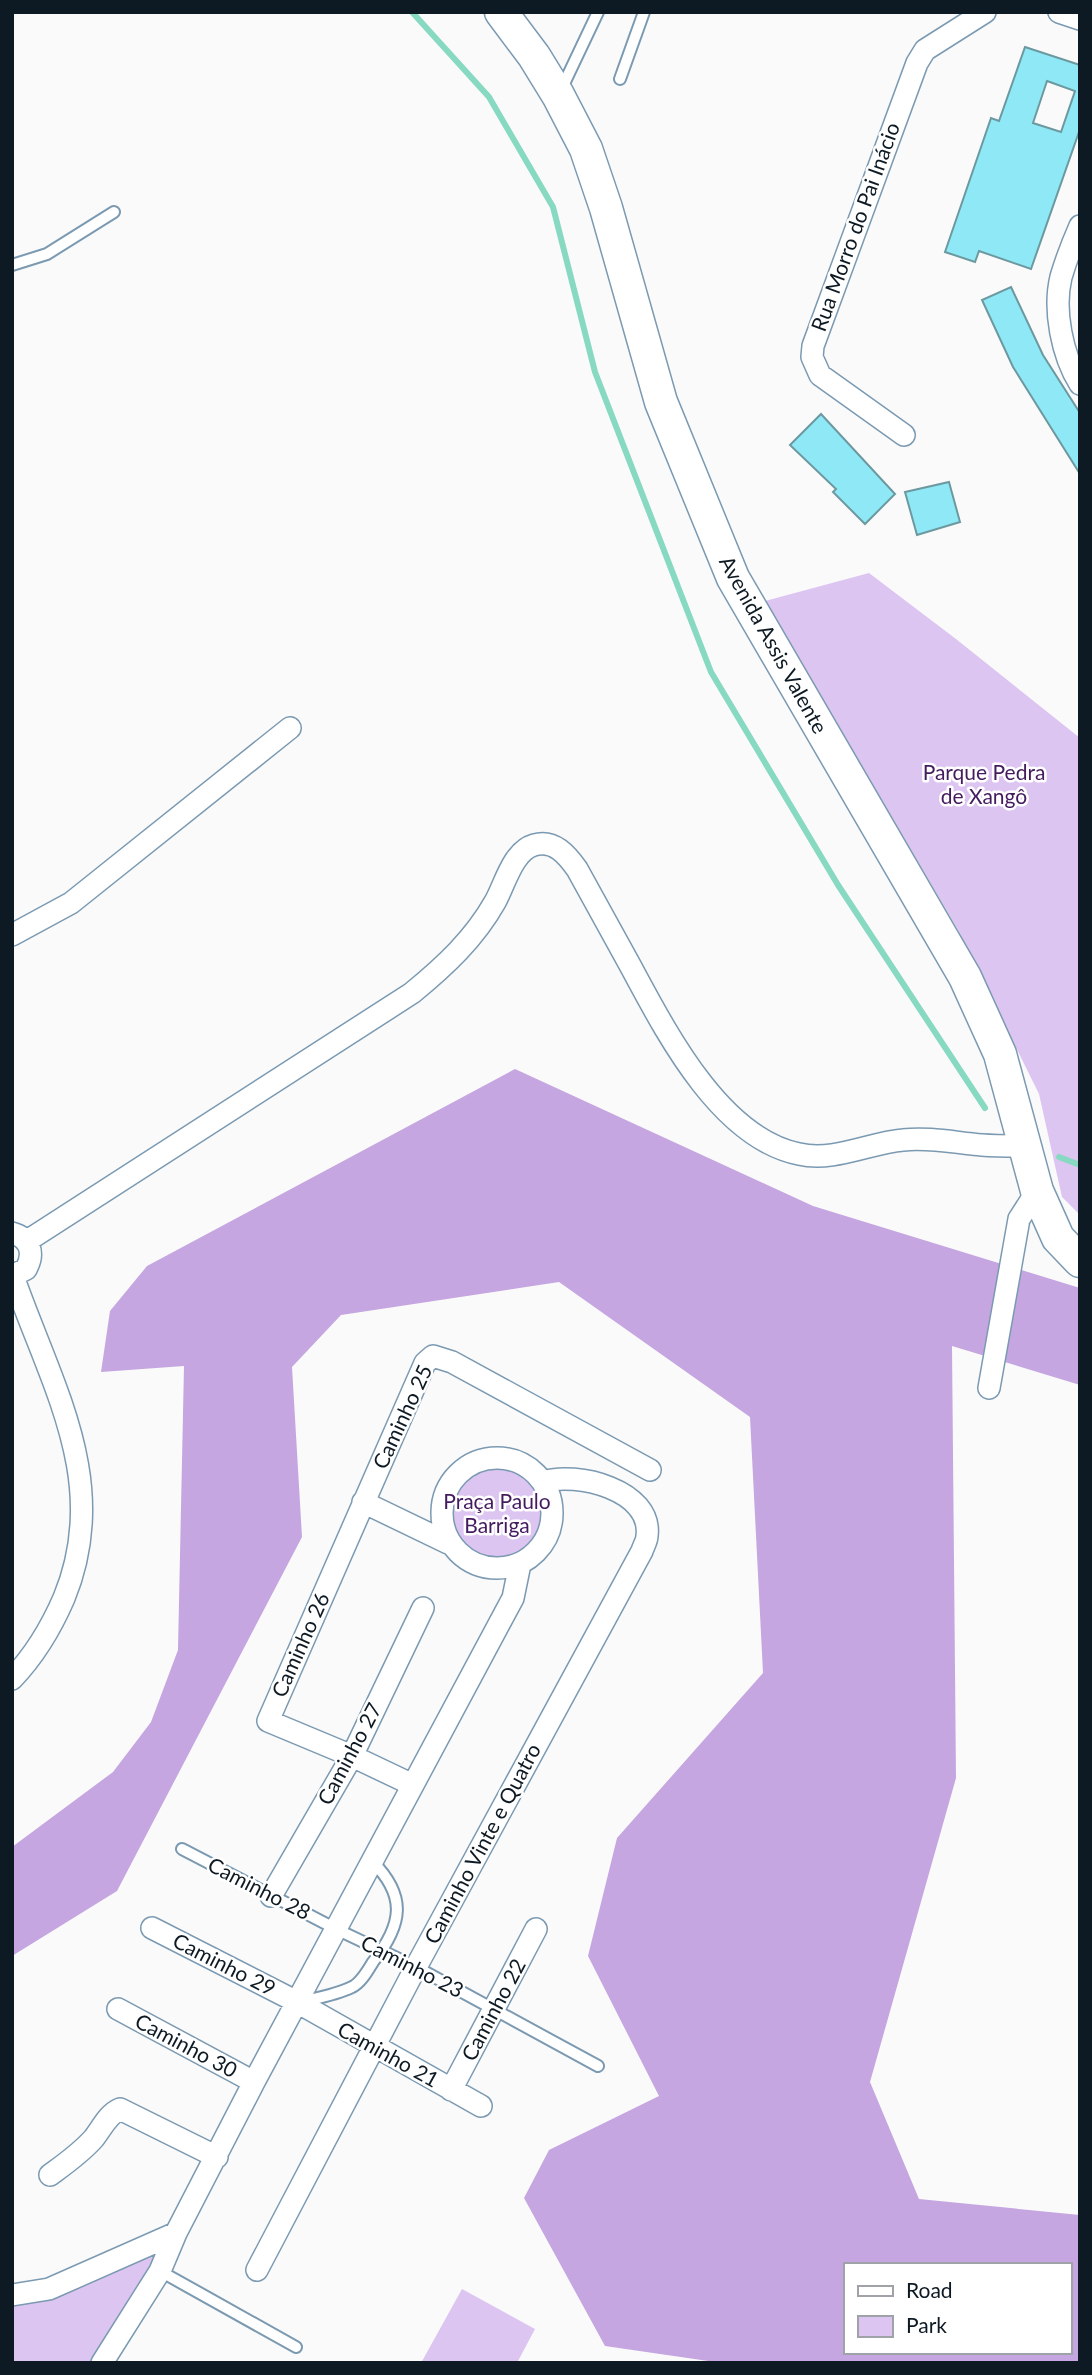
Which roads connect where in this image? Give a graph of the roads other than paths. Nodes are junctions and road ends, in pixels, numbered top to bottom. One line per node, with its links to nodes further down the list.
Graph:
1 (501, 12): 8 (main road, Avenida Assis Valente)
2 (598, 12): 8 (lane)
3 (645, 12): 7 (lane)
4 (985, 12): 13 (street, Rua Morro do Pai Inácio)
5 (1059, 12): 6 (street)
6 (1080, 19)
7 (620, 79)
8 (558, 95): 16 (main road, Avenida Assis Valente)
9 (114, 212): 11 (lane)
10 (1080, 226): 12 (street)
11 (12, 265)
12 (1080, 384)
13 (904, 435)
14 (290, 728): 15 (street)
15 (12, 935)
16 (1025, 1146): 17 (main road, Avenida Assis Valente); 18 (street)
17 (1037, 1191): 19 (main road, Avenida Assis Valente); 21 (street)
18 (20, 1237): 20 (street)
19 (1080, 1261)
20 (13, 1276): 28 (street)
21 (989, 1388)
22 (650, 1470): 24 (street, Caminho 25)
23 (543, 1482): 25 (street); 26 (street); 38 (street, Caminho Vinte e Quatro)
24 (363, 1502): 25 (street); 29 (street, Caminho 26)
25 (448, 1543): 26 (street)
26 (520, 1564): 30 (street)
27 (423, 1608): 29 (street, Caminho 27)
28 (12, 1679)
29 (352, 1756): 30 (street, Caminho 26); 33 (street, Caminho 27)
30 (413, 1785): 32 (street)
31 (182, 1849): 33 (lane, Caminho 28)
32 (373, 1861): 35 (street); 37 (lane)
33 (271, 1896): 35 (lane, Caminho 28)
34 (152, 1928): 39 (street, Caminho 29)
35 (336, 1929): 37 (lane, Caminho 23); 39 (street)
36 (536, 1929): 41 (street, Caminho 22)
37 (382, 1950): 38 (lane, Caminho 23); 39 (lane)
38 (416, 1967): 41 (lane, Caminho 23); 42 (street, Caminho Vinte e Quatro)
39 (297, 2002): 42 (street, Caminho 21); 44 (street)
40 (118, 2009): 44 (street, Caminho 30)
41 (494, 2010): 43 (lane, Caminho 23); 45 (street, Caminho 22)
42 (374, 2048): 45 (street, Caminho 21); 50 (street, Caminho Vinte e Quatro)
43 (598, 2066)
44 (254, 2082): 47 (street)
45 (451, 2090): 46 (street, Caminho 21)
46 (481, 2106)
47 (216, 2157): 48 (street); 49 (street)
48 (50, 2175)
49 (176, 2233): 51 (street); 52 (street)
50 (257, 2270)
51 (160, 2271): 53 (lane); 54 (street)
52 (12, 2295)
53 (296, 2347)
54 (102, 2363)

